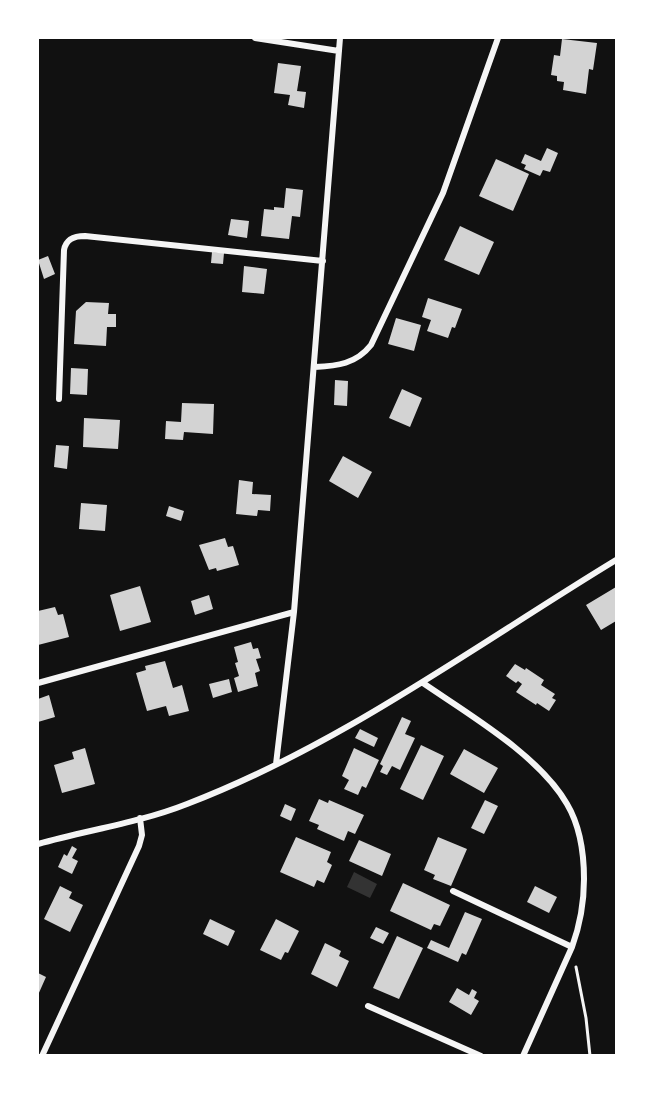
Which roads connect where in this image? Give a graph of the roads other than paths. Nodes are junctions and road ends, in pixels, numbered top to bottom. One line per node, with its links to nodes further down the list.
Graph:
1 (255, 38): 4 (street)
2 (340, 38): 4 (street)
3 (498, 38): 6 (street)
4 (339, 51): 5 (street)
5 (323, 261): 6 (street); 7 (street)
6 (315, 367): 9 (street)
7 (59, 399)
8 (616, 560): 11 (street)
9 (294, 612): 10 (street); 12 (street)
10 (38, 683)
11 (423, 683): 12 (street); 16 (street)
12 (276, 764): 13 (street)
13 (140, 818): 14 (street); 18 (street)
14 (38, 844)
15 (453, 891): 16 (street)
16 (573, 947): 20 (street)
17 (368, 1006): 19 (street)
18 (42, 1056)
19 (482, 1056)
20 (523, 1056)

